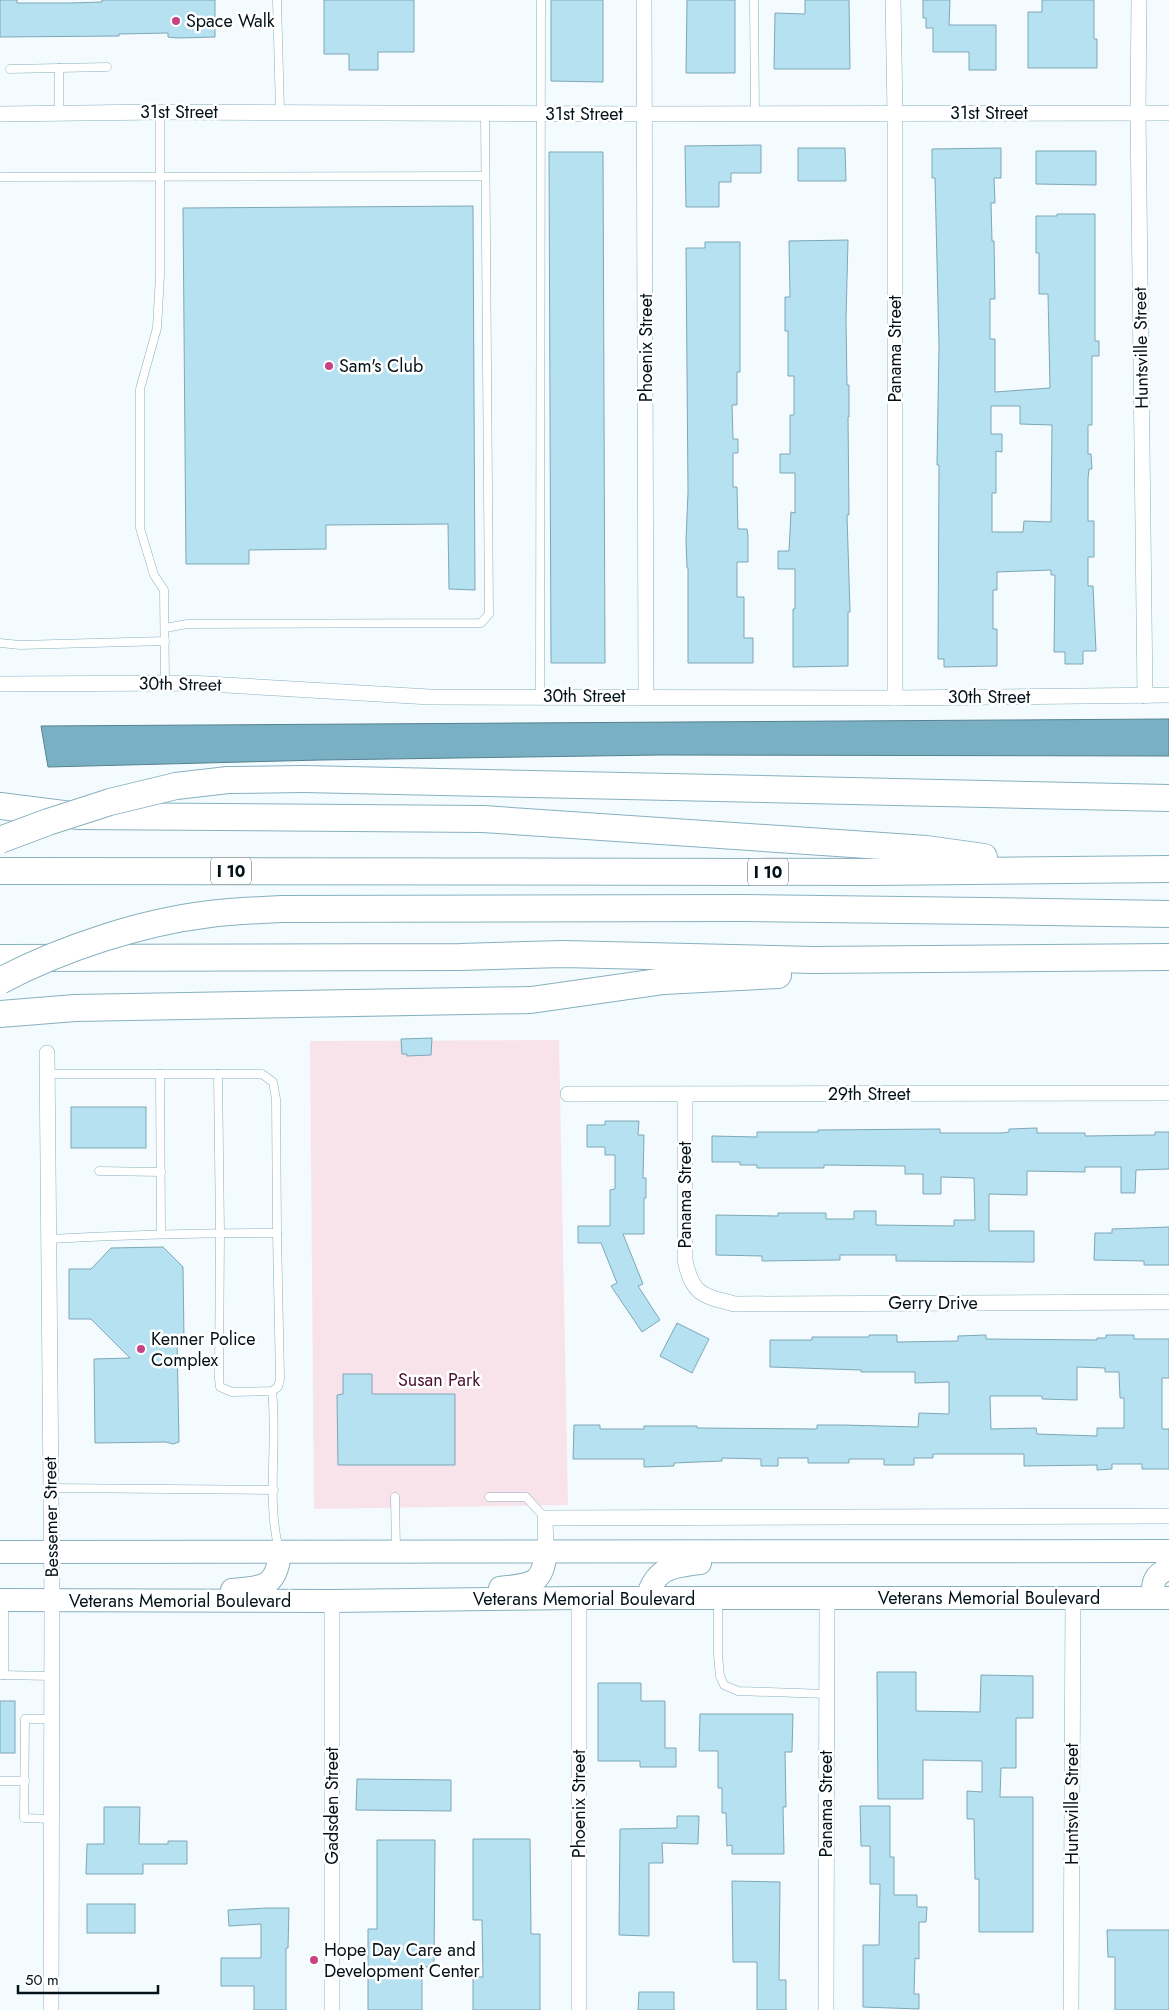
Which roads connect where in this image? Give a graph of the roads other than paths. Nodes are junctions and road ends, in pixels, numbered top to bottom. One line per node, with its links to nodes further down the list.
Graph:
1 (277, 0): 11 (lane)
2 (542, 0): 14 (lane)
3 (644, 0): 18 (street, Phoenix Street)
4 (754, 0): 19 (lane)
5 (893, 0): 20 (street, Panama Street)
6 (1139, 0): 15 (street, Huntsville Street)
7 (59, 68): 8 (lane); 9 (lane); 12 (lane)
8 (108, 68)
9 (10, 69)
10 (160, 112): 11 (street, 31st Street); 12 (street, 31st Street); 23 (lane)
11 (280, 112): 13 (street, 31st Street)
12 (59, 113): 17 (street, 31st Street)
13 (485, 113): 14 (street, 31st Street); 21 (lane)
14 (542, 113): 18 (street, 31st Street); 30 (lane)
15 (1138, 113): 16 (street, 31st Street); 20 (street, 31st Street); 32 (street, Huntsville Street)
16 (1169, 113)
17 (0, 114)
18 (645, 114): 19 (street, 31st Street); 31 (street, Phoenix Street)
19 (755, 114): 20 (street, 31st Street)
20 (895, 114): 33 (street, Panama Street)
21 (486, 176): 23 (lane); 24 (lane)
22 (0, 177): 23 (lane)
23 (160, 178): 24 (lane)
24 (165, 628): 25 (lane)
25 (164, 642): 26 (lane); 27 (lane)
26 (0, 643)
27 (165, 683): 28 (street, 30th Street); 30 (street, 30th Street)
28 (0, 684)
29 (1169, 695): 32 (street, 30th Street)
30 (540, 696): 31 (street, 30th Street)
31 (646, 696): 33 (street, 30th Street)
32 (1145, 696): 33 (street, 30th Street)
33 (895, 698)
34 (1169, 798): 36 (highway, bridge)
35 (0, 806): 37 (highway)
36 (0, 840)
37 (1074, 869): 38 (highway, I 10); 39 (highway, I 10)
38 (1169, 869)
39 (0, 871)
40 (1169, 914): 44 (highway, bridge)
41 (0, 958): 43 (highway, bridge)
42 (1169, 958): 43 (highway)
43 (814, 960): 45 (highway)
44 (0, 982)
45 (0, 1014)
46 (47, 1053): 47 (street, Bessemer Street)
47 (47, 1074): 48 (lane); 58 (street, Bessemer Street)
48 (160, 1074): 49 (lane); 54 (lane)
49 (218, 1074): 56 (lane); 57 (lane)
50 (1169, 1093): 52 (street, 29th Street)
51 (568, 1094): 52 (street, 29th Street)
52 (685, 1094): 59 (street, Panama Street)
53 (99, 1171): 54 (lane)
54 (160, 1172): 55 (lane)
55 (161, 1233): 56 (lane); 58 (lane)
56 (220, 1233): 57 (lane); 61 (lane)
57 (277, 1233): 61 (lane)
58 (48, 1239): 62 (street, Bessemer Street)
59 (699, 1292): 60 (street, Gerry Drive)
60 (1169, 1302)
61 (272, 1391): 63 (lane)
62 (50, 1488): 63 (lane); 68 (street, Bessemer Street)
63 (274, 1490): 73 (lane)
64 (395, 1497): 74 (lane)
65 (489, 1497): 67 (lane)
66 (1169, 1516): 67 (street)
67 (544, 1518): 69 (street)
68 (51, 1551): 72 (main road); 73 (main road); 83 (street, Bessemer Street)
69 (546, 1551): 70 (main road); 74 (main road); 84 (main road)
70 (817, 1551): 71 (main road); 77 (main road)
71 (1169, 1551)
72 (0, 1552)
73 (280, 1552): 74 (main road); 85 (main road)
74 (396, 1552)
75 (1169, 1568): 81 (main road)
76 (579, 1598): 77 (main road, Veterans Memorial Boulevard); 84 (main road, Veterans Memorial Boulevard); 96 (street, Phoenix Street)
77 (648, 1598): 78 (main road, Veterans Memorial Boulevard)
78 (718, 1598): 79 (main road, Veterans Memorial Boulevard); 89 (lane)
79 (827, 1598): 80 (main road, Veterans Memorial Boulevard); 89 (street, Panama Street)
80 (1073, 1598): 81 (main road, Veterans Memorial Boulevard); 98 (street, Huntsville Street)
81 (1161, 1598)
82 (2, 1600): 83 (main road, Veterans Memorial Boulevard); 87 (lane)
83 (52, 1600): 85 (main road, Veterans Memorial Boulevard); 88 (street, Bessemer Street)
84 (440, 1600): 86 (main road, Veterans Memorial Boulevard)
85 (124, 1601): 86 (main road, Veterans Memorial Boulevard)
86 (332, 1601): 95 (street, Gadsden Street)
87 (2, 1675): 88 (lane)
88 (52, 1676): 90 (street, Bessemer Street)
89 (827, 1694): 97 (street, Panama Street)
90 (52, 1719): 92 (lane); 93 (street, Bessemer Street)
91 (0, 1780): 92 (lane)
92 (25, 1781): 93 (lane)
93 (52, 1819): 94 (street, Bessemer Street)
94 (51, 2010)
95 (332, 2010)
96 (579, 2010)
97 (826, 2010)
98 (1071, 2010)

